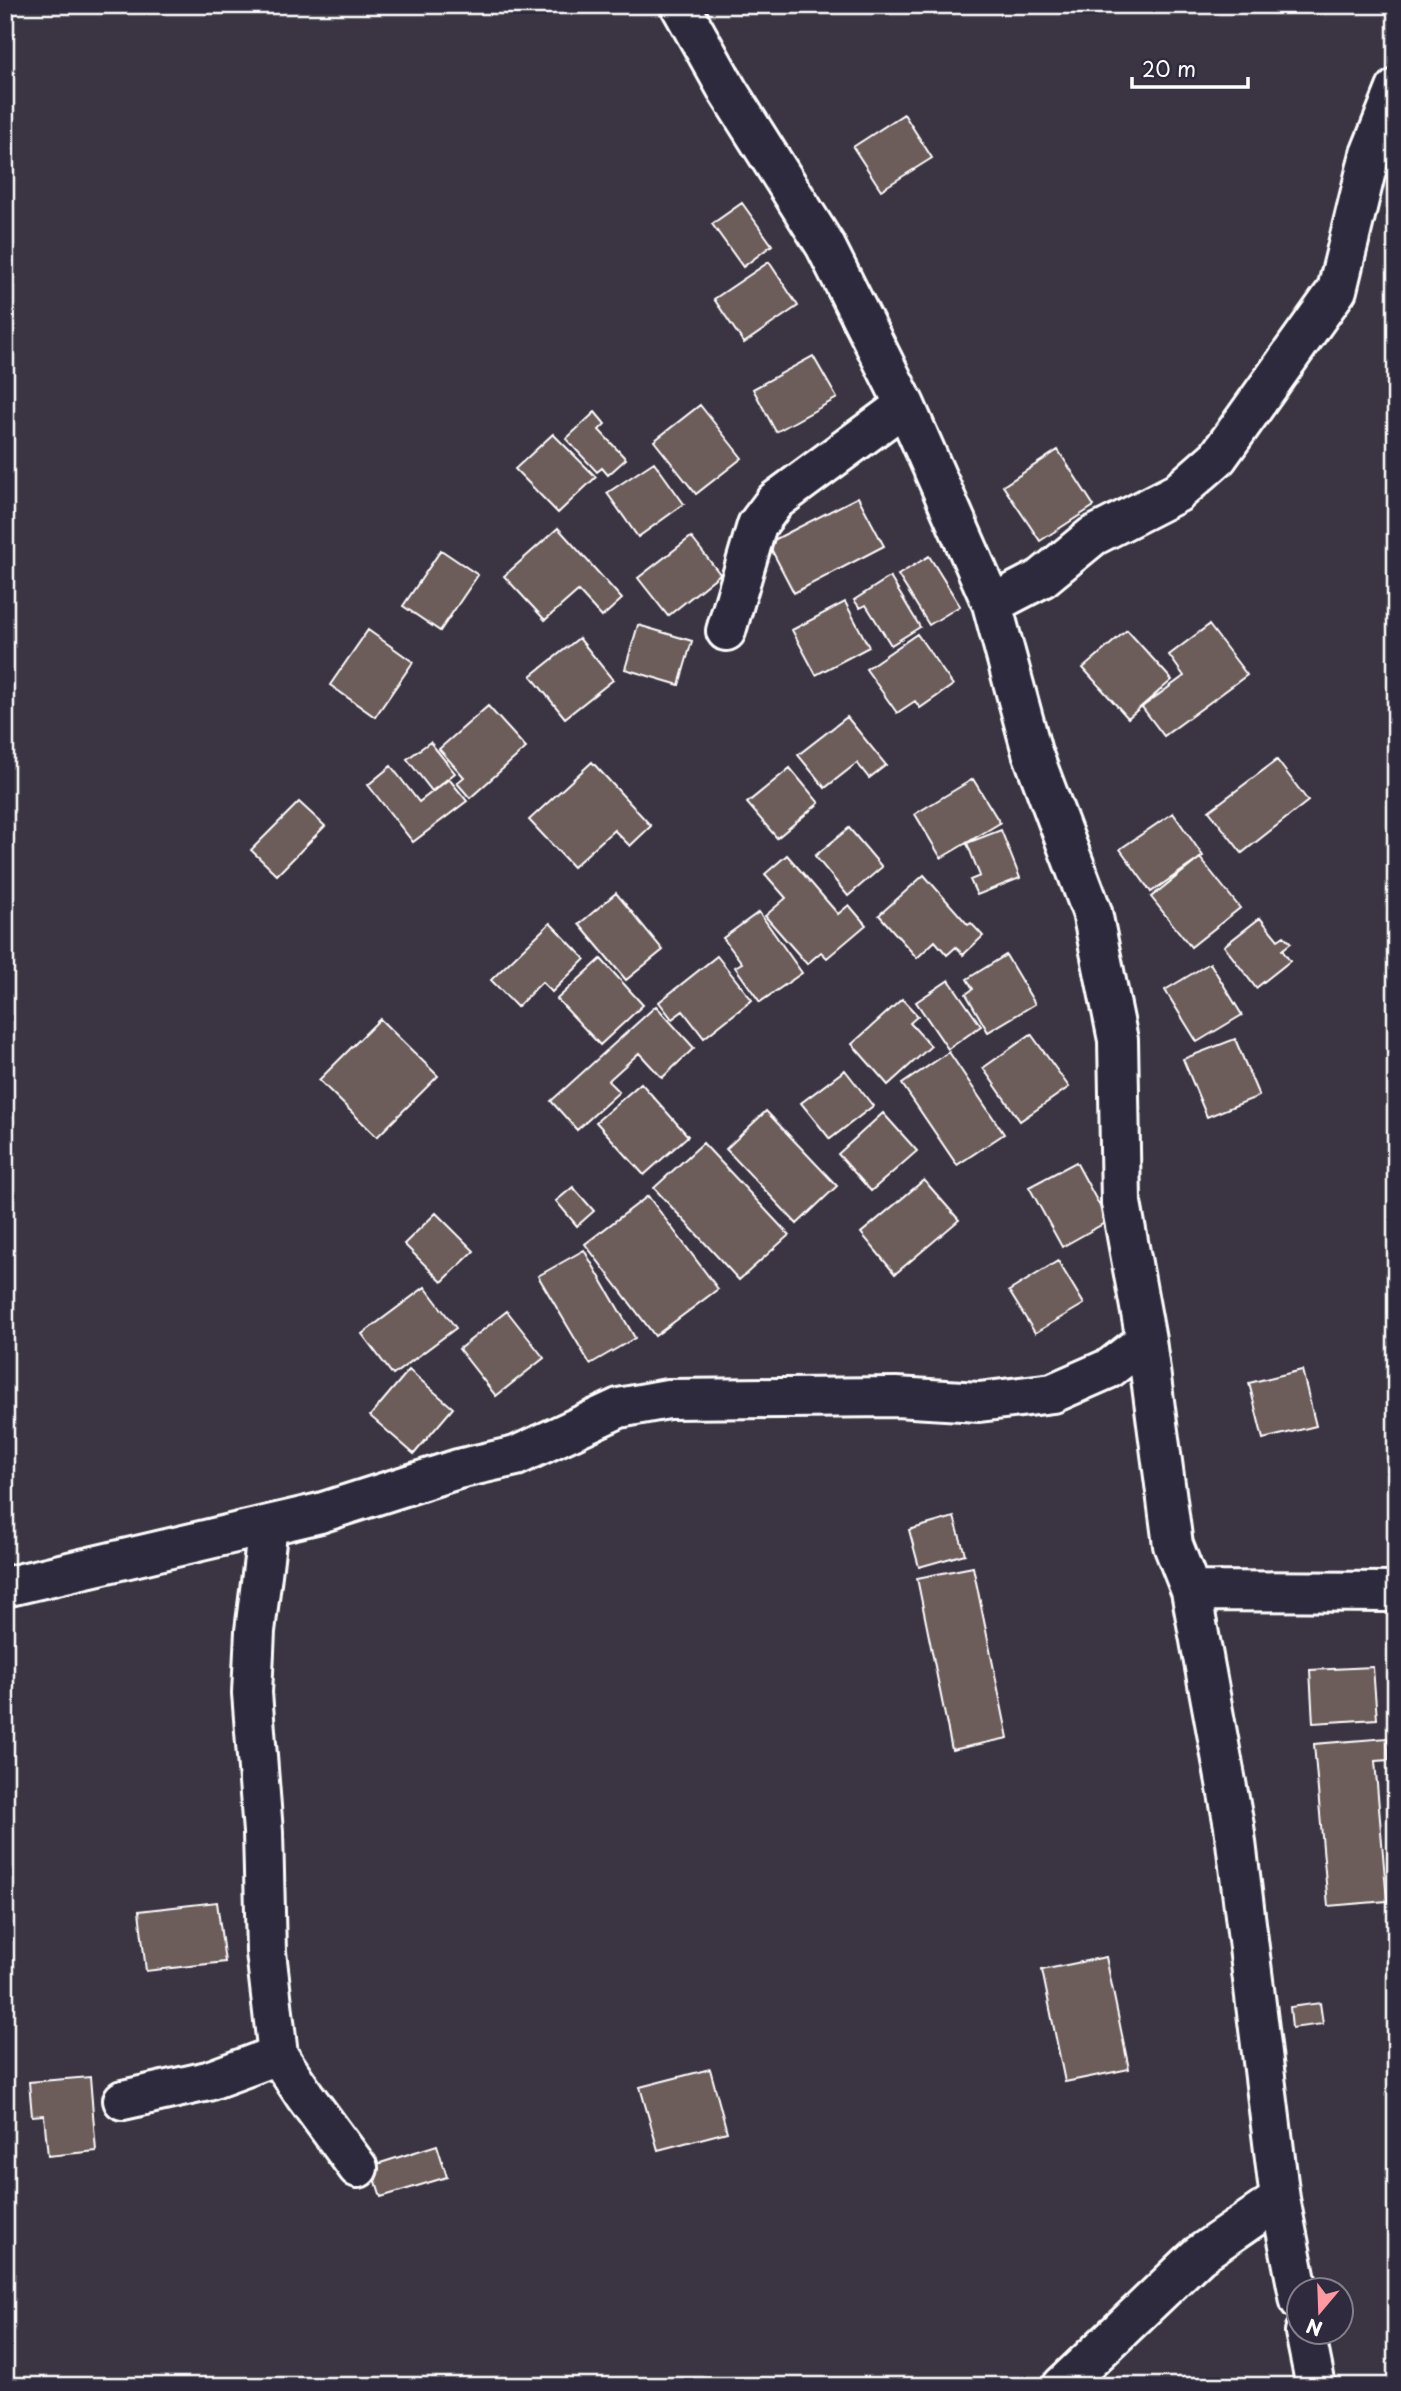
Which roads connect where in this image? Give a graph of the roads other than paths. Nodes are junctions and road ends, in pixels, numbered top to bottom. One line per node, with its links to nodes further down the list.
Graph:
1 (680, 5): 3 (street)
2 (1396, 89): 4 (street)
3 (905, 405): 4 (street); 5 (street)
4 (992, 604): 6 (street)
5 (726, 631)
6 (1146, 1340): 7 (street); 9 (street)
7 (268, 1526): 8 (street); 11 (street)
8 (5, 1587)
9 (1191, 1591): 10 (street); 14 (street)
10 (1396, 1592)
11 (278, 2055): 12 (street); 13 (street)
12 (123, 2100)
13 (358, 2168)
14 (1280, 2199): 15 (street); 17 (street)
15 (1295, 2276)
16 (1308, 2346): 18 (street)
17 (1062, 2386)
18 (1316, 2386)

